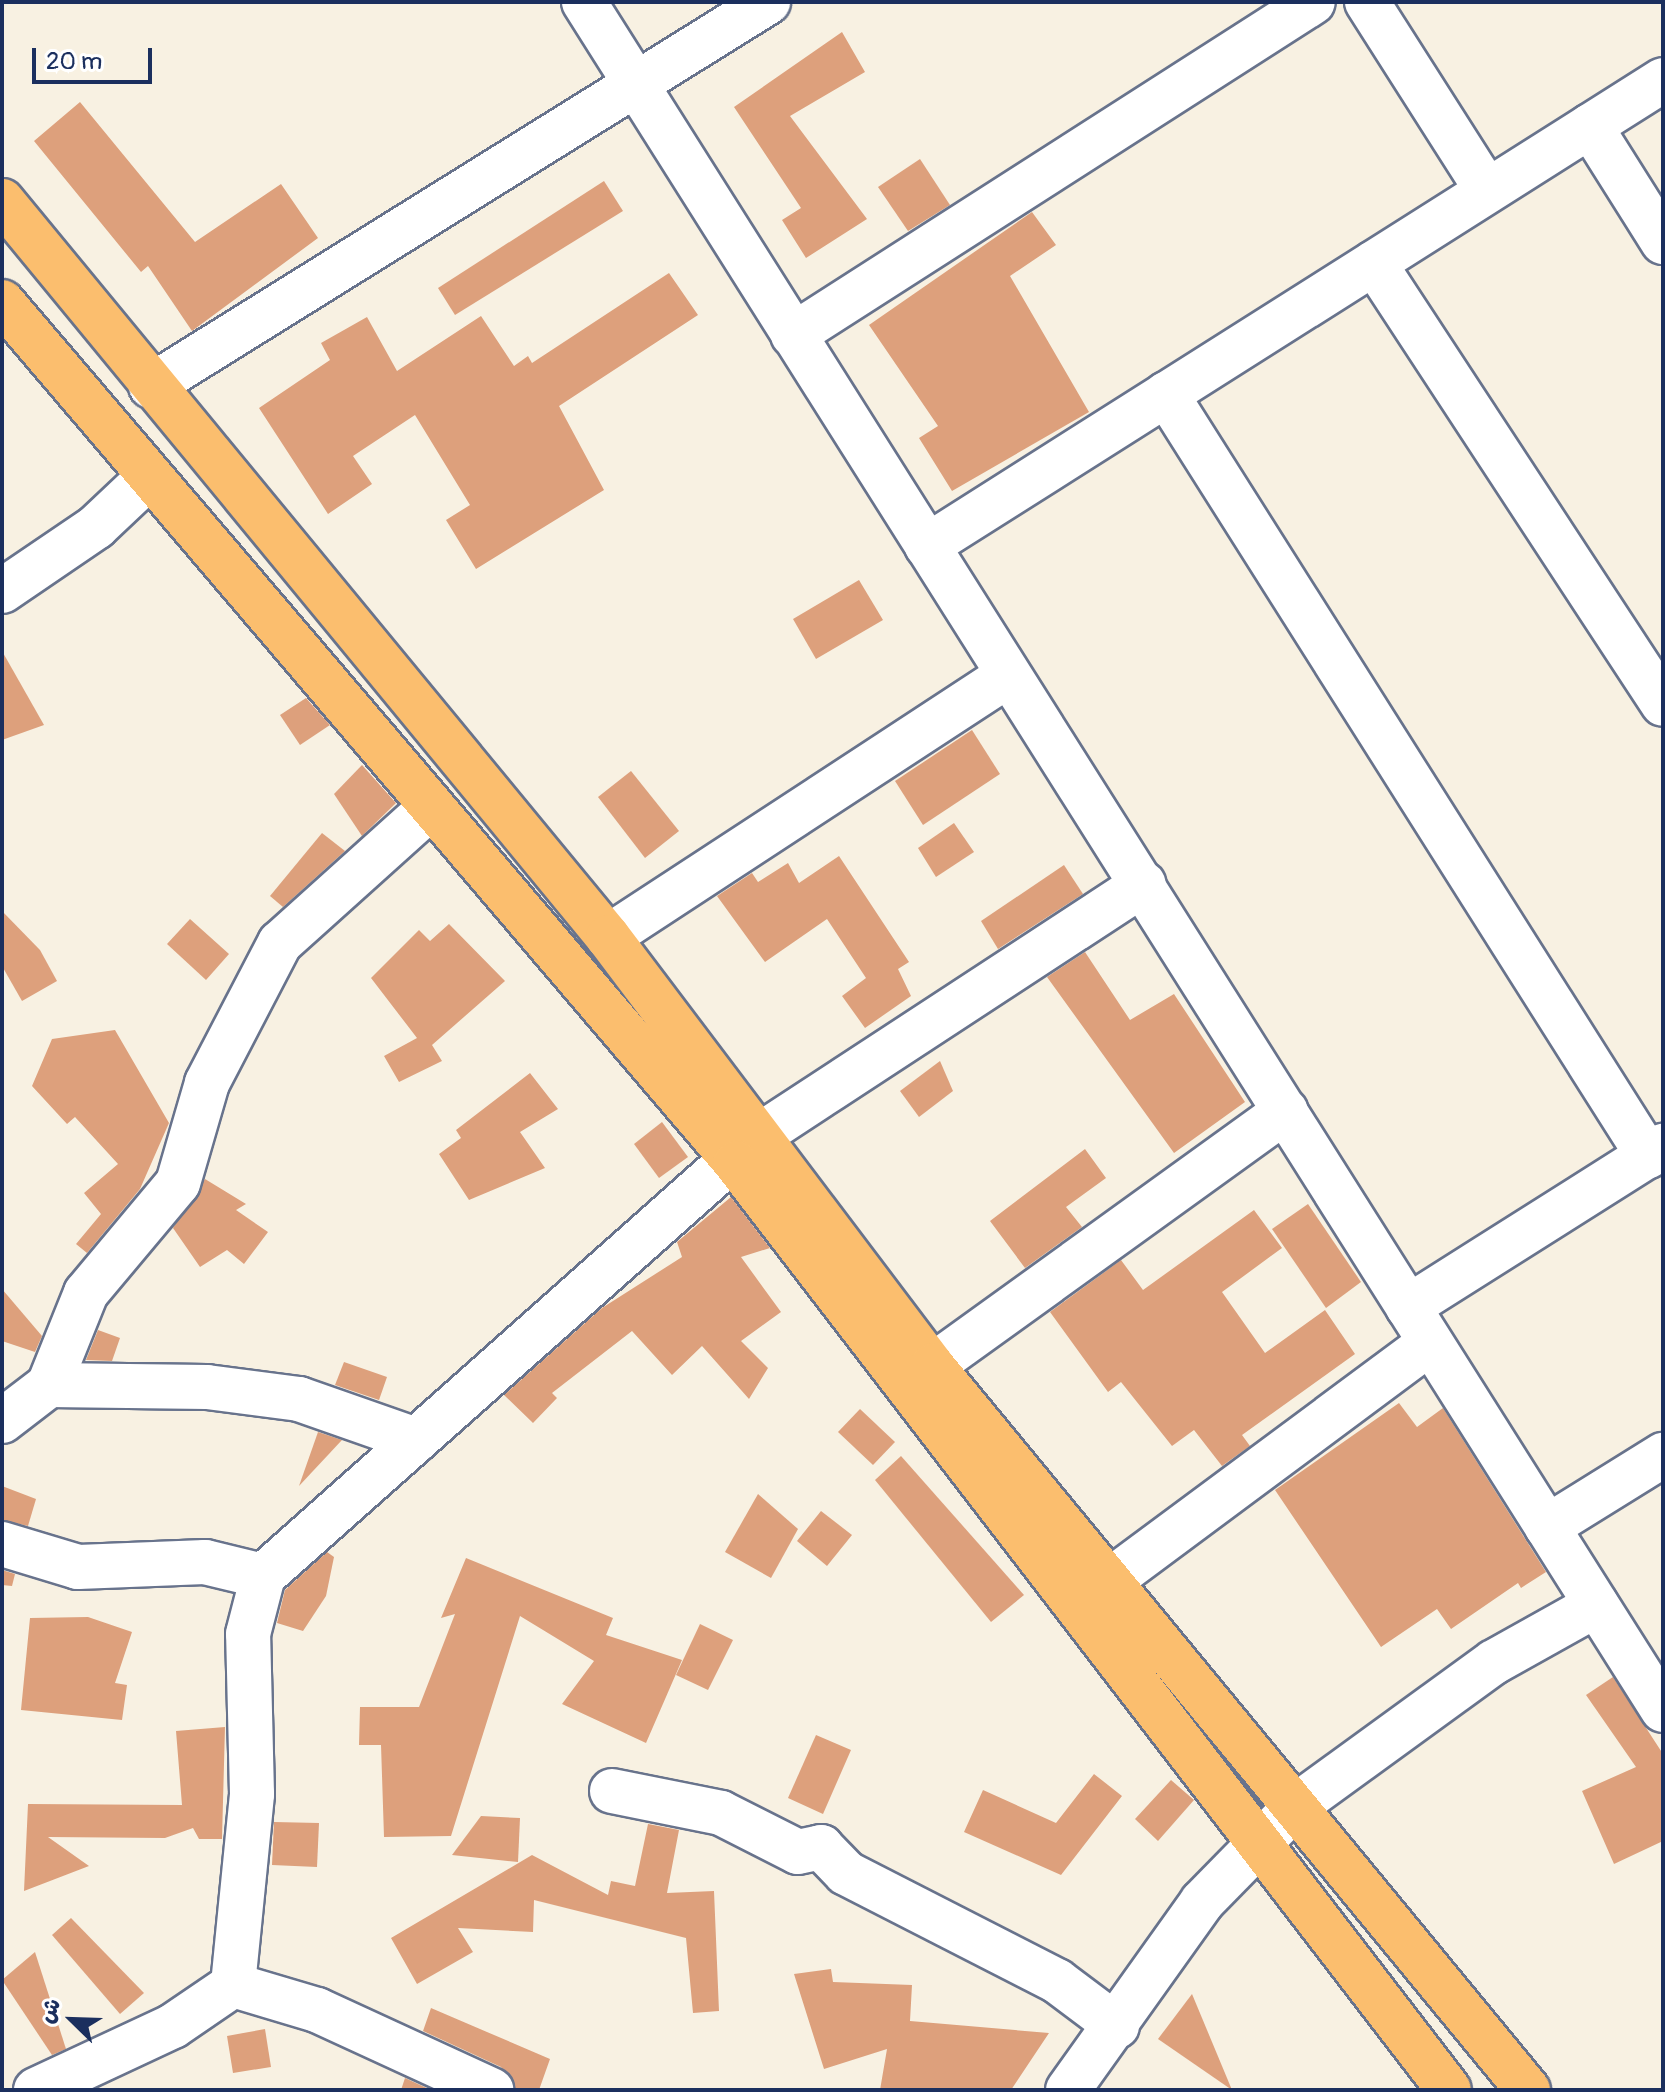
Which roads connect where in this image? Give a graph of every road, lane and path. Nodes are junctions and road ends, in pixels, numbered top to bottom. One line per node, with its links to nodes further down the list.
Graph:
1 (584, 2): 6 (street)
2 (768, 2): 6 (street)
3 (1313, 2): 13 (street)
4 (1367, 2): 8 (street)
5 (1663, 80): 7 (street)
6 (635, 85): 13 (street); 14 (street)
7 (1590, 126): 8 (street); 10 (street)
8 (1486, 189): 11 (street)
9 (2, 201): 14 (highway)
10 (1663, 242)
11 (1374, 263): 15 (street); 20 (street)
12 (2, 302): 16 (highway)
13 (793, 335): 17 (street)
14 (151, 386): 23 (highway)
15 (1166, 394): 17 (street); 26 (street)
16 (148, 478): 18 (street); 21 (highway)
17 (927, 546): 19 (street)
18 (2, 591)
19 (1008, 675): 22 (street); 23 (street)
20 (1663, 704)
21 (430, 808): 25 (highway); 30 (street)
22 (1143, 884): 24 (street); 25 (street)
23 (608, 937): 25 (highway)
24 (1286, 1111): 27 (street); 29 (street)
25 (746, 1150): 29 (highway); 32 (street); 42 (highway)
26 (1655, 1151): 27 (street)
27 (1408, 1307): 28 (street)
28 (1430, 1343): 34 (street); 37 (street)
29 (932, 1366): 37 (highway)
30 (49, 1385): 31 (street); 32 (street)
31 (2, 1421)
32 (416, 1440): 36 (street)
33 (1663, 1455): 34 (street)
34 (1547, 1527): 38 (street)
35 (2, 1544): 36 (street)
36 (263, 1576): 43 (street)
37 (1108, 1582): 41 (highway)
38 (1596, 1605): 39 (street); 41 (street)
39 (1663, 1710)
40 (612, 1791): 44 (street)
41 (1297, 1805): 42 (street); 49 (highway)
42 (1258, 1846): 44 (street); 48 (highway)
43 (233, 1985): 45 (street); 46 (street)
44 (1117, 2026): 47 (street)
45 (36, 2090)
46 (491, 2090)
47 (1068, 2090)
48 (1449, 2090)
49 (1528, 2090)

